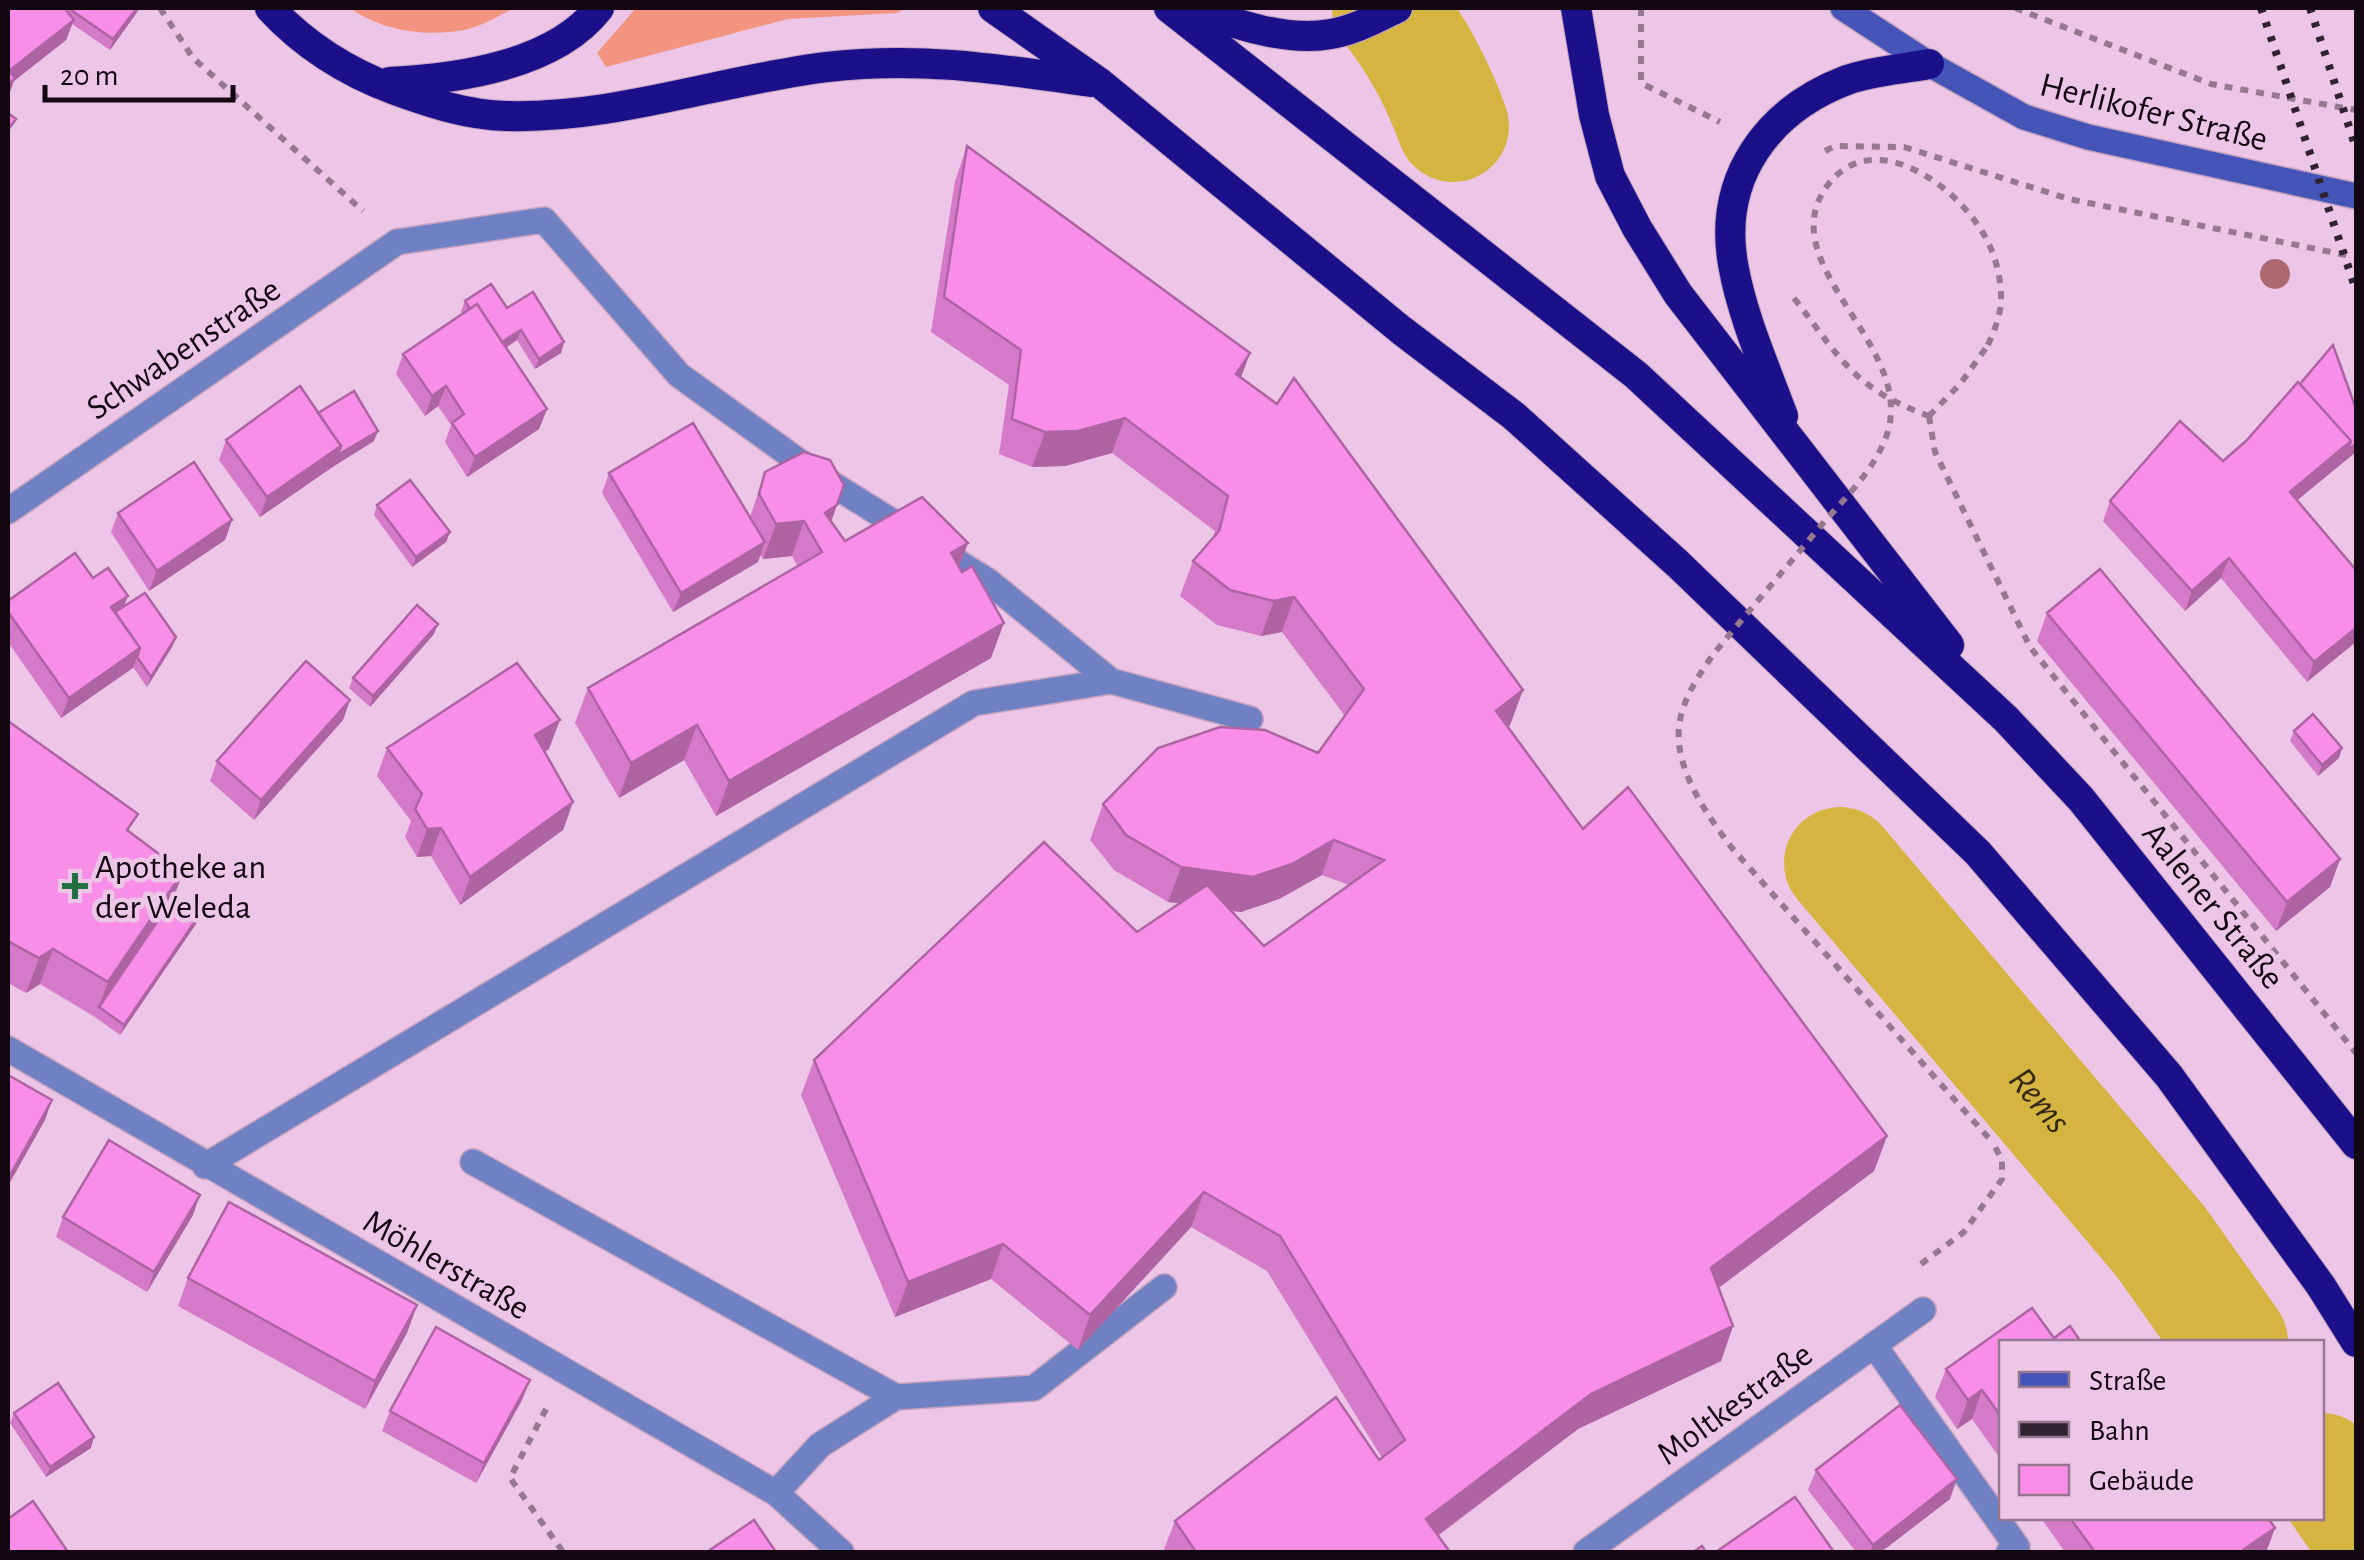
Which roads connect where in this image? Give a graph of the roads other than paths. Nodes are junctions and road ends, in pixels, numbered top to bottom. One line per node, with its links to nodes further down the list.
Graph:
1 (270, 8): 10 (highway)
2 (599, 8): 10 (highway)
3 (993, 8): 11 (highway)
4 (1169, 8): 17 (highway)
5 (1193, 8): 6 (highway)
6 (1397, 8)
7 (1576, 8): 13 (highway)
8 (1843, 8): 9 (main road, Herlikofer Straße)
9 (1929, 64): 12 (main road, Herlikofer Straße); 13 (highway)
10 (377, 83): 11 (highway)
11 (1100, 84): 24 (highway)
12 (2356, 196)
13 (1795, 447): 17 (highway)
14 (8, 511): 15 (street, Schwabenstraße)
15 (1111, 681): 16 (street); 21 (street)
16 (1250, 719)
17 (2006, 719): 19 (highway, Aalener Straße)
18 (8, 1049): 21 (street, Möhlerstraße)
19 (2356, 1144)
20 (473, 1162): 26 (street)
21 (205, 1166): 27 (street, Möhlerstraße)
22 (1164, 1288): 26 (street)
23 (1923, 1310): 25 (street, Moltkestraße)
24 (2356, 1342)
25 (1874, 1345): 29 (street, Moltkestraße); 30 (street)
26 (896, 1397): 27 (street)
27 (776, 1493): 28 (street, Möhlerstraße)
28 (842, 1552)
29 (1586, 1552)
30 (2009, 1552)

